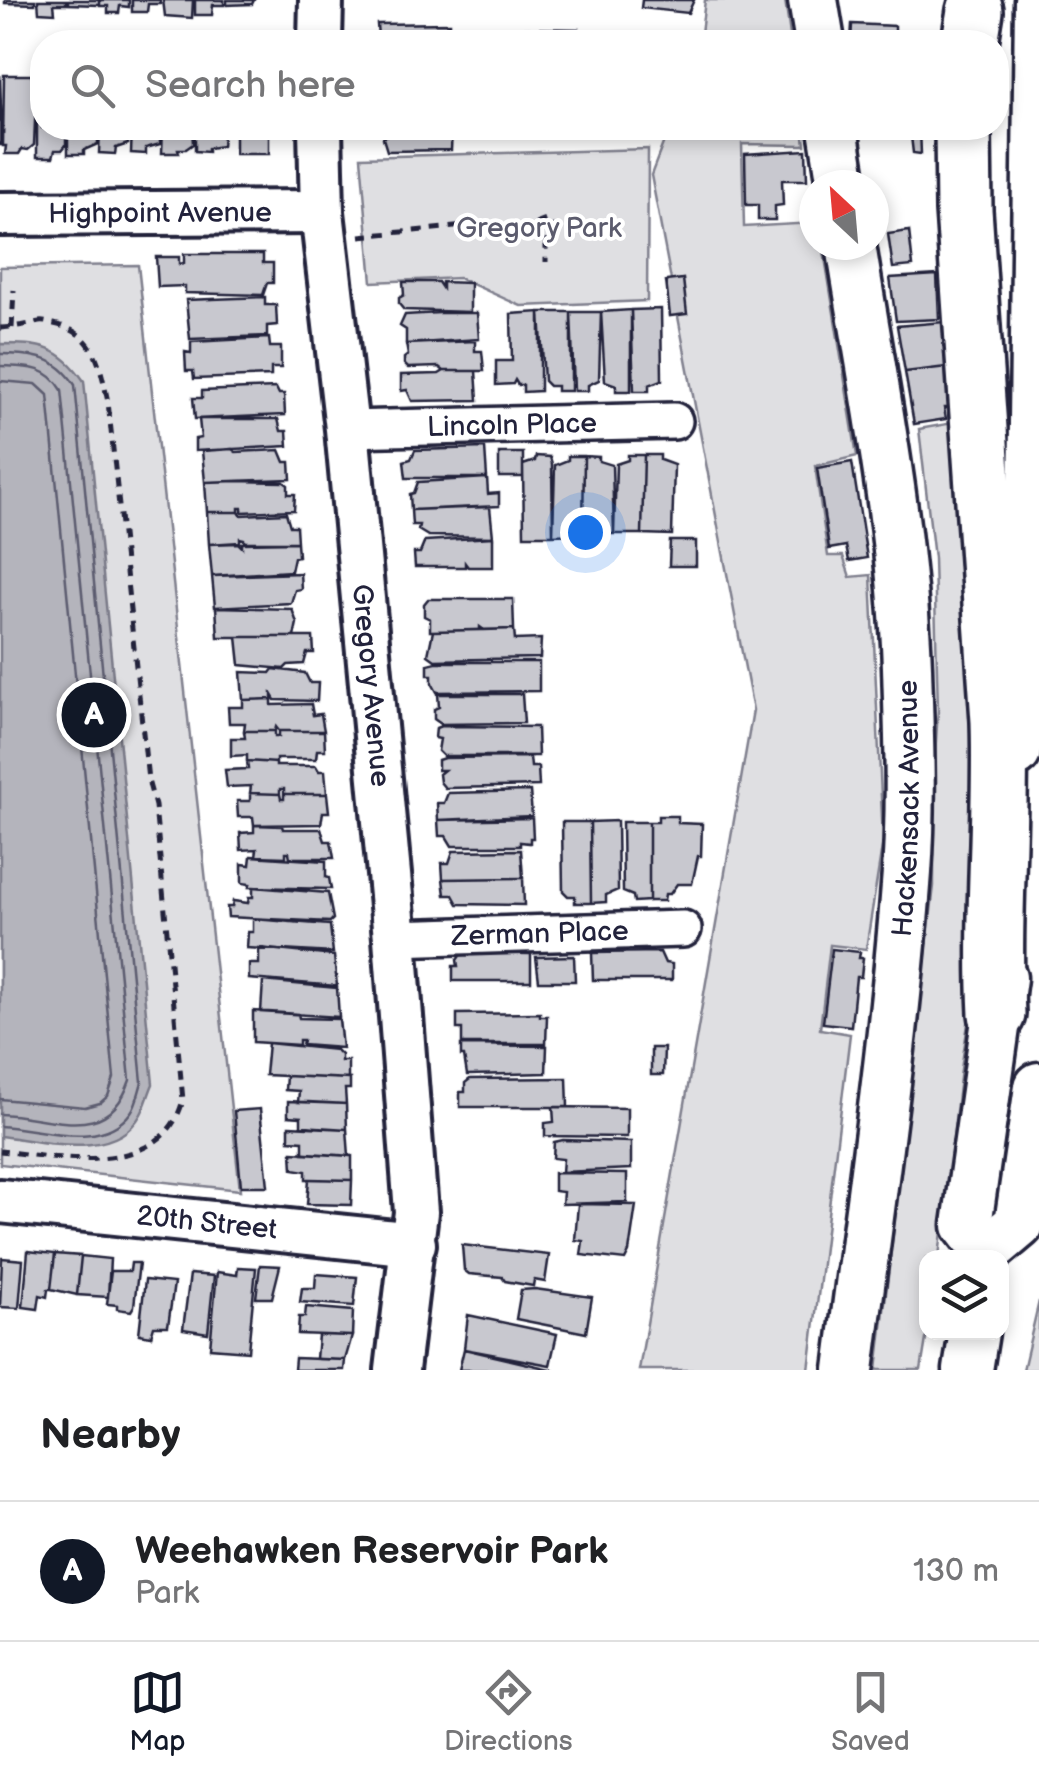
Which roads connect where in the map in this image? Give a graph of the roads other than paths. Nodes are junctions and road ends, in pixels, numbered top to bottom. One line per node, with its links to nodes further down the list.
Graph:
1 (321, 0): 4 (street)
2 (813, 0): 5 (main road)
3 (1039, 0): 15 (main road)
4 (320, 30)
5 (818, 30)
6 (320, 140): 10 (street, Gregory Avenue)
7 (835, 140): 9 (main road)
8 (963, 140): 19 (highway)
9 (840, 170)
10 (322, 212): 11 (street, Highpoint Avenue); 14 (street, Gregory Avenue)
11 (0, 214)
12 (854, 260): 27 (main road, Hackensack Avenue)
13 (674, 421): 14 (street, Lincoln Place)
14 (348, 428): 18 (street, Gregory Avenue)
15 (1035, 682): 19 (main road)
16 (1039, 848): 19 (highway)
17 (683, 930): 18 (street, Zerman Place)
18 (395, 938): 22 (street, Gregory Avenue)
19 (997, 1014): 23 (main road)
20 (1039, 1086): 24 (main road)
21 (0, 1201): 22 (street, 20th Street)
22 (414, 1244): 26 (street, Gregory Avenue)
23 (983, 1250)
24 (990, 1250)
25 (973, 1340): 28 (main road)
26 (396, 1370)
27 (849, 1370)
28 (968, 1370)

